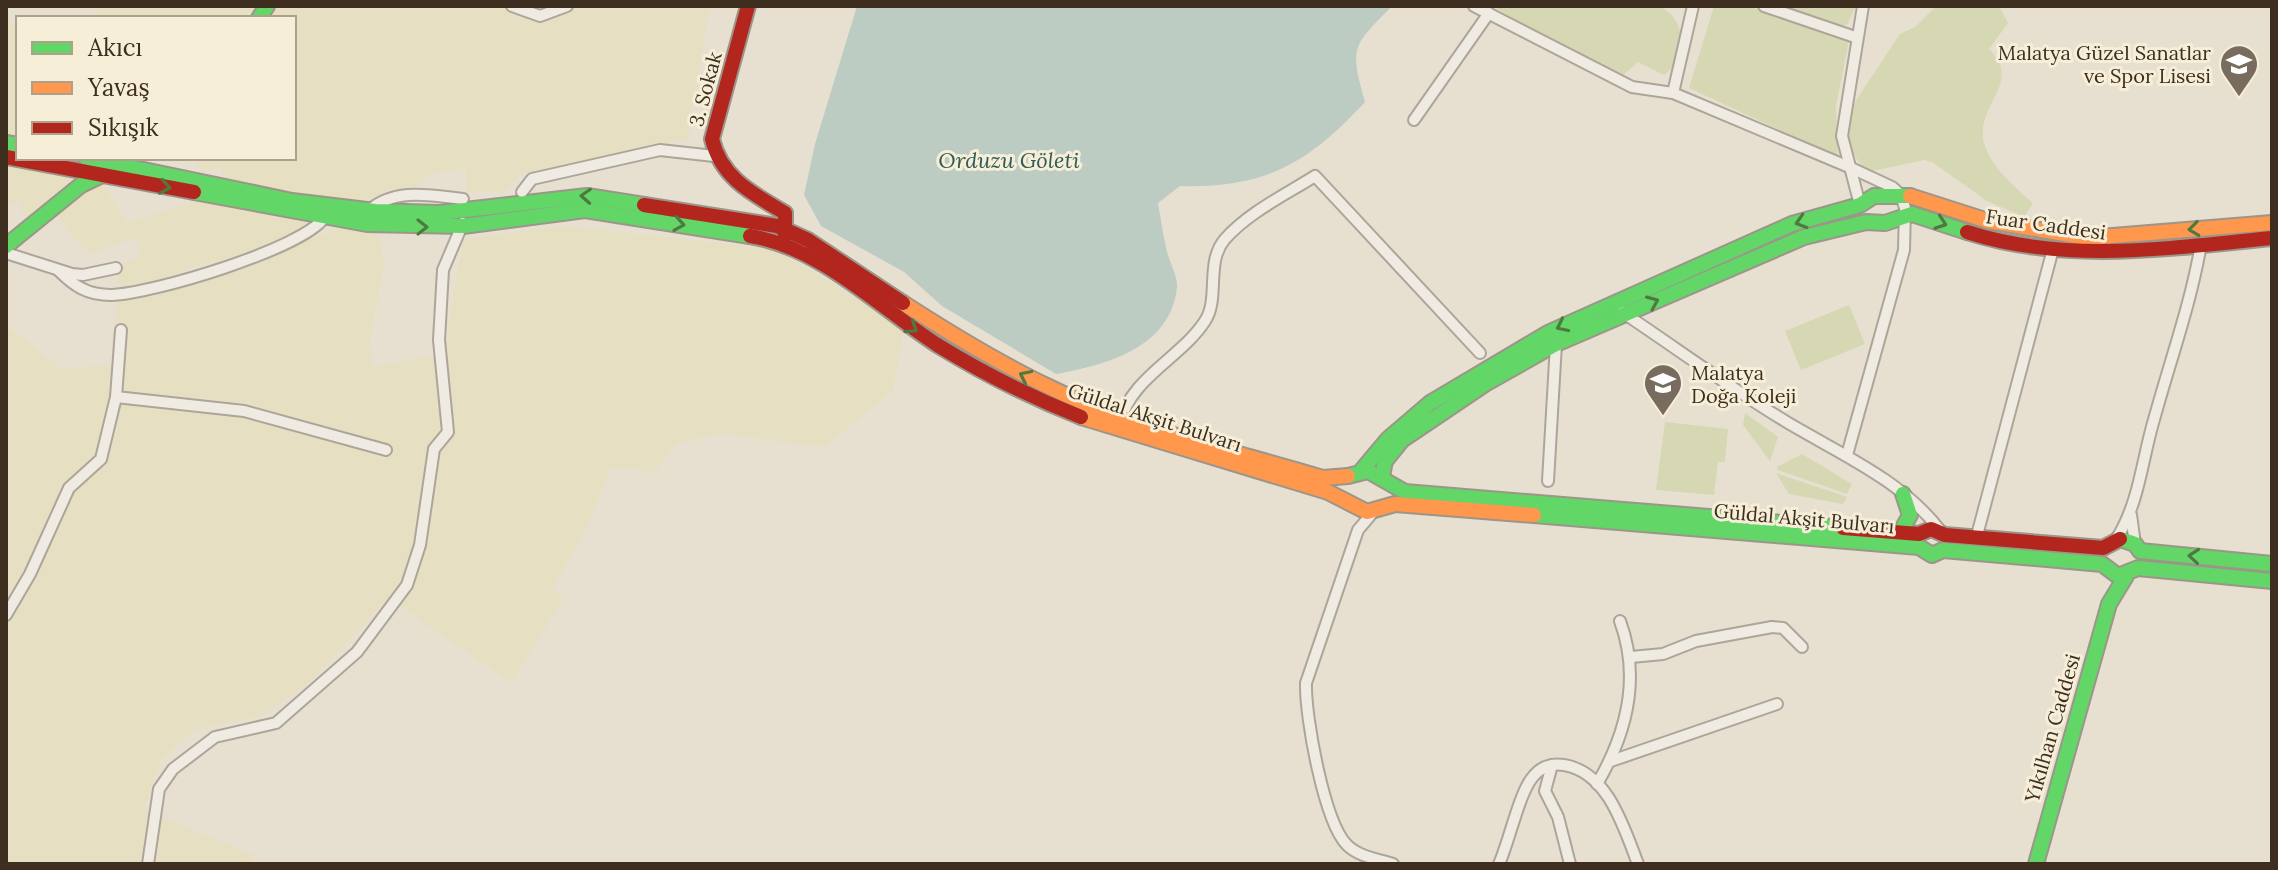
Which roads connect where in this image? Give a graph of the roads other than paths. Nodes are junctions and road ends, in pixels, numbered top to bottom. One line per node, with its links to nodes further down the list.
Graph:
1 (512, 6): 2 (street)
2 (567, 6)
3 (748, 6): 12 (main road, 3. Sokak)
4 (1474, 6): 8 (street)
5 (1693, 6): 10 (street)
6 (1764, 6): 9 (street)
7 (1863, 6): 9 (street)
8 (1489, 13): 10 (street); 11 (street)
9 (1855, 37): 16 (street)
10 (1673, 93): 16 (street)
11 (1414, 120)
12 (714, 156): 19 (street); 28 (main road, 3. Sokak)
13 (22, 160): 18 (main road, Güldal Akşit Bulvarı)
14 (96, 160): 17 (main road, Güldal Akşit Bulvarı)
15 (148, 160): 17 (main road)
16 (1849, 167): 20 (street); 21 (street)
17 (137, 168): 18 (main road); 22 (main road, Güldal Akşit Bulvarı)
18 (101, 175): 24 (main road, Güldal Akşit Bulvarı, one-way to 24); 32 (main road)
19 (522, 192)
20 (1901, 195): 21 (main road); 23 (street); 27 (main road, one-way to 20)
21 (1860, 205): 25 (main road); 37 (main road, one-way to 37)
22 (463, 212): 24 (main road, Güldal Akşit Bulvarı, one-way to 22); 28 (main road, Güldal Akşit Bulvarı); 74 (street)
23 (1905, 216): 26 (main road); 30 (street); 33 (main road, Fuar Caddesi, one-way to 33)
24 (324, 218): 36 (street)
25 (1866, 222): 26 (main road); 38 (main road, one-way to 25)
26 (1885, 223): 30 (street)
27 (2272, 223)
28 (785, 237): 43 (main road, Güldal Akşit Bulvarı)
29 (2272, 238): 31 (main road, Fuar Caddesi)
30 (1905, 240): 45 (street)
31 (2201, 244): 33 (main road, Fuar Caddesi); 53 (street)
32 (6, 246)
33 (2053, 249): 58 (street)
34 (6, 253): 36 (street)
35 (116, 268): 36 (street)
36 (58, 270)
37 (1610, 304): 38 (street); 46 (main road, one-way to 46)
38 (1626, 314): 40 (main road); 45 (street)
39 (121, 330): 42 (street)
40 (1556, 344): 48 (main road); 49 (street)
41 (1480, 353): 43 (street)
42 (116, 397): 44 (street); 66 (street)
43 (1120, 423): 47 (main road, Güldal Akşit Bulvarı); 51 (main road, Güldal Akşit Bulvarı)
44 (386, 450)
45 (1847, 455): 50 (street)
46 (1362, 470): 47 (main road); 48 (main road, Güldal Akşit Bulvarı)
47 (1344, 479): 51 (main road)
48 (1384, 480): 52 (main road); 55 (main road, Güldal Akşit Bulvarı)
49 (1548, 481)
50 (1908, 497): 55 (main road); 56 (street)
51 (1345, 502): 52 (main road, Güldal Akşit Bulvarı); 54 (street)
52 (1378, 508): 54 (street); 56 (main road, Güldal Akşit Bulvarı)
53 (2131, 515): 57 (street); 60 (street)
54 (1358, 530): 75 (street)
55 (1900, 533): 56 (main road, Güldal Akşit Bulvarı)
56 (1932, 538): 58 (main road, Güldal Akşit Bulvarı); 62 (main road, Güldal Akşit Bulvarı)
57 (2117, 538): 59 (main road); 60 (main road)
58 (1976, 539): 59 (main road, Güldal Akşit Bulvarı)
59 (2103, 548): 62 (main road, Yıkılhan Caddesi)
60 (2137, 548): 61 (main road, one-way to 60); 63 (main road)
61 (2272, 564)
62 (2105, 568): 63 (main road, Güldal Akşit Bulvarı); 65 (main road, Yıkılhan Caddesi)
63 (2132, 572): 64 (main road, Güldal Akşit Bulvarı); 65 (main road, Yıkılhan Caddesi)
64 (2272, 581)
65 (2109, 604): 79 (main road, Yıkılhan Caddesi)
66 (6, 615)
67 (1620, 621): 69 (street)
68 (1802, 647): 69 (street)
69 (1631, 657): 71 (street)
70 (1777, 704): 71 (street)
71 (1611, 761): 73 (street)
72 (1552, 765): 73 (street); 76 (street); 77 (street)
73 (1597, 784): 78 (street)
74 (148, 864)
75 (1393, 864)
76 (1499, 864)
77 (1570, 864)
78 (1638, 864)
79 (2036, 864)

